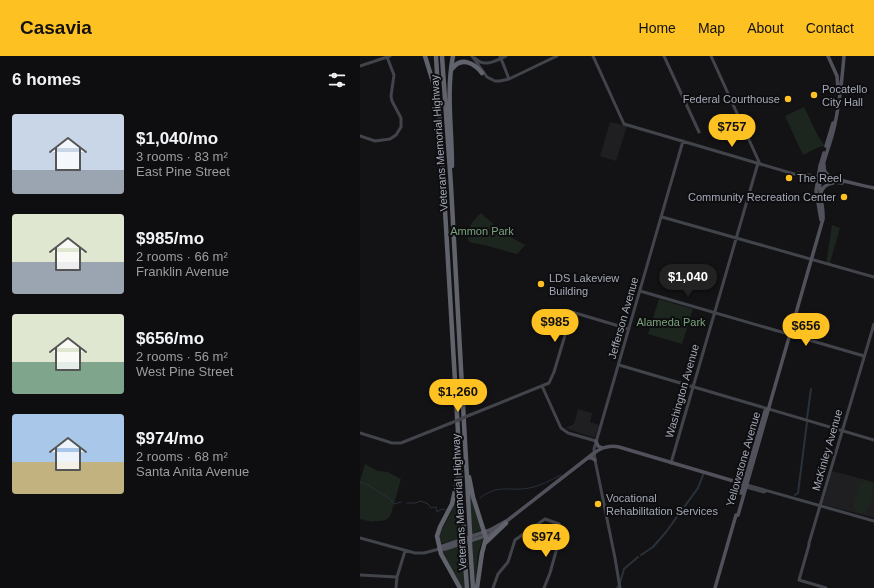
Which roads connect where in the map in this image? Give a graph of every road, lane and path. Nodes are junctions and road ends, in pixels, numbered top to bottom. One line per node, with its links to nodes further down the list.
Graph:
1 (425, 56): 30 (highway)
2 (436, 56): 30 (highway, Veterans Memorial Highway)
3 (442, 56): 28 (highway, Veterans Memorial Highway)
4 (453, 56): 18 (highway)
5 (473, 56): 15 (street); 17 (street)
6 (506, 56): 14 (street)
7 (557, 56): 19 (street)
8 (593, 56): 22 (street)
9 (664, 56): 20 (street)
10 (711, 56): 24 (street)
11 (828, 56): 25 (main road)
12 (844, 56): 23 (main road)
13 (388, 57): 16 (street); 21 (street)
14 (500, 57): 15 (street); 19 (street)
15 (487, 64): 17 (street)
16 (360, 66)
17 (482, 71): 18 (highway); 19 (street)
18 (451, 74): 28 (highway)
19 (509, 79)
20 (699, 132)
21 (360, 136)
22 (683, 141): 24 (street); 32 (street, Jefferson Avenue)
23 (824, 160): 25 (main road); 26 (main road)
24 (759, 163): 25 (street); 34 (street, Washington Avenue)
25 (819, 178): 26 (street); 27 (main road); 31 (main road, Yellowstone Avenue); 33 (main road, Yellowstone Avenue)
26 (840, 180): 29 (main road)
27 (844, 184): 29 (main road); 31 (main road)
28 (451, 186): 51 (highway, Veterans Memorial Highway)
29 (874, 189)
30 (444, 196): 54 (highway, Veterans Memorial Highway)
31 (821, 203): 33 (main road, Yellowstone Avenue)
32 (662, 216): 34 (street); 37 (street, Jefferson Avenue)
33 (822, 222): 35 (main road, Yellowstone Avenue)
34 (737, 238): 35 (street); 38 (street, Washington Avenue)
35 (811, 260): 36 (street); 41 (main road, Yellowstone Avenue)
36 (874, 277)
37 (640, 291): 38 (street); 40 (street, Jefferson Avenue)
38 (714, 313): 41 (street); 45 (street, Washington Avenue)
39 (874, 324): 42 (street, McKinley Avenue)
40 (629, 329): 43 (street, Jefferson Avenue); 44 (street)
41 (789, 334): 42 (street); 46 (main road, Yellowstone Avenue)
42 (864, 356): 47 (street, McKinley Avenue)
43 (619, 365): 45 (street); 50 (street, Jefferson Avenue)
44 (542, 386): 48 (street, bridge); 50 (street)
45 (693, 387): 46 (street); 57 (street, Washington Avenue)
46 (768, 409): 47 (street); 58 (main road, Yellowstone Avenue)
47 (842, 431): 49 (street); 59 (street, McKinley Avenue)
48 (360, 433)
49 (874, 440)
50 (596, 441): 52 (main road); 53 (street, Jefferson Avenue)
51 (465, 442): 62 (highway); 72 (highway, Veterans Memorial Highway, bridge)
52 (603, 448): 53 (main road); 57 (main road)
53 (594, 453): 55 (main road); 56 (street, Jefferson Avenue)
54 (459, 458): 65 (highway); 71 (highway, Veterans Memorial Highway, bridge)
55 (587, 458): 56 (main road); 61 (main road)
56 (595, 460): 76 (street, Jefferson Avenue)
57 (671, 462): 58 (main road)
58 (745, 485): 59 (street); 77 (main road, Yellowstone Avenue)
59 (820, 506): 60 (street); 78 (street, McKinley Avenue)
60 (874, 521)
61 (507, 522): 62 (main road); 64 (highway)
62 (484, 534): 64 (highway); 65 (main road)
63 (360, 538): 66 (street)
64 (484, 544): 73 (highway)
65 (439, 549): 66 (street); 70 (highway)
66 (405, 551): 68 (street)
67 (360, 575): 68 (street)
68 (397, 577): 69 (street)
69 (396, 588)
70 (460, 588)
71 (467, 588)
72 (473, 588)
73 (477, 588)
74 (493, 588): 75 (street)
75 (544, 588)
76 (620, 588)
77 (715, 588)
78 (826, 588)

